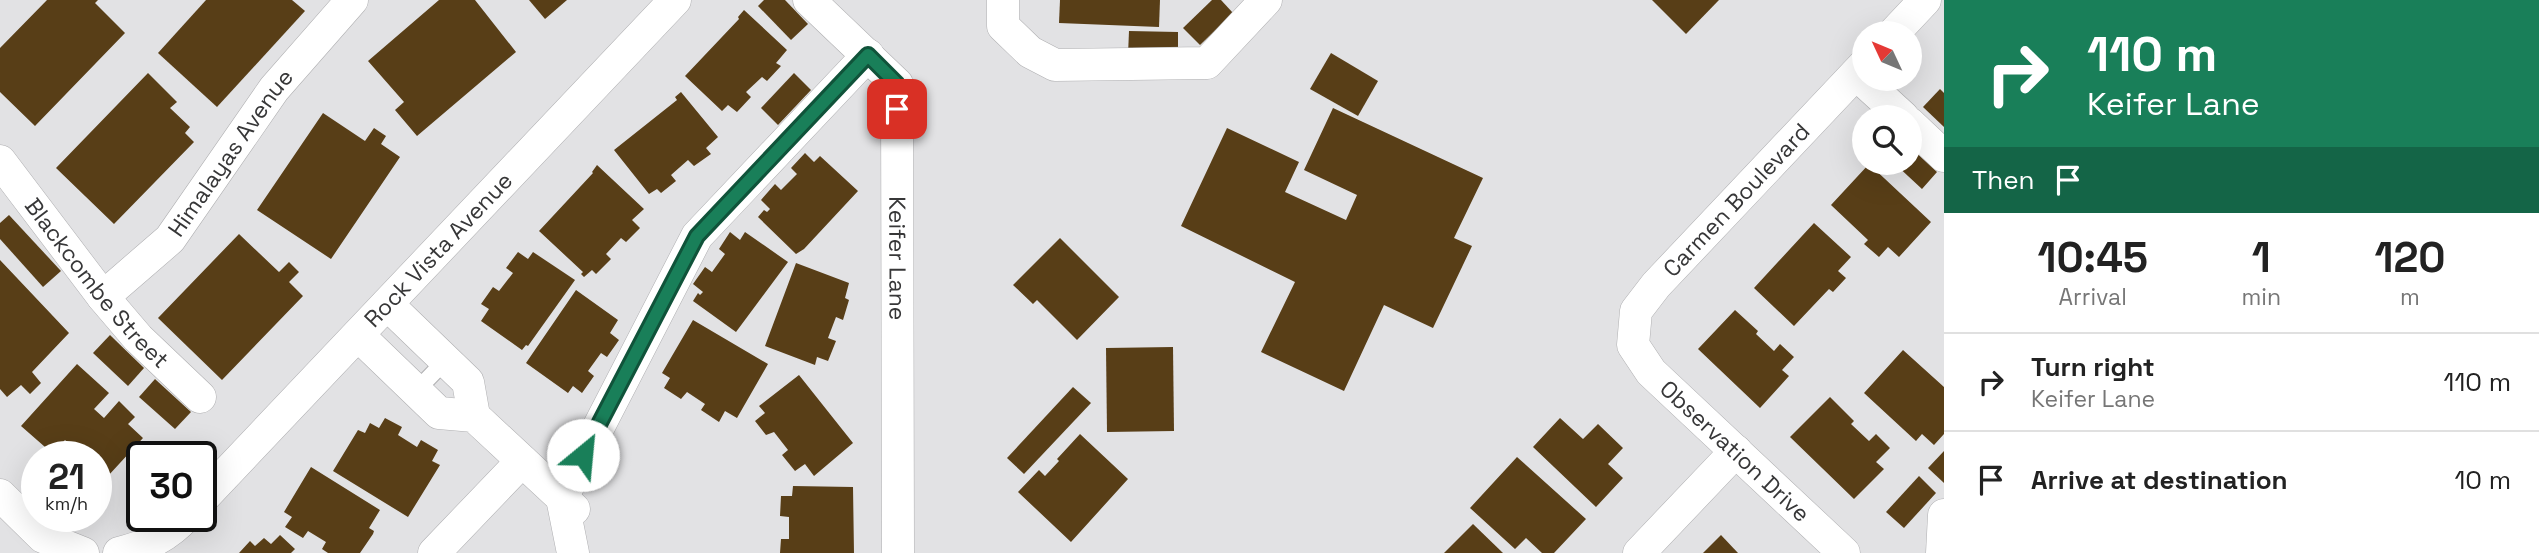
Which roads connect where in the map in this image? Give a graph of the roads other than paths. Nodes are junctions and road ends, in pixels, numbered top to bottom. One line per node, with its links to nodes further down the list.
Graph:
1 (352, 0): 15 (street, Himalayas Avenue)
2 (675, 0): 16 (street, Rock Vista Avenue)
3 (809, 0): 8 (street, Keifer Lane)
4 (1266, 0): 6 (street)
5 (1925, 0): 7 (street)
6 (1003, 13)
7 (1905, 21)
8 (868, 55): 27 (street); 34 (street, Keifer Lane)
9 (1852, 77): 18 (street, Carmen Boulevard)
10 (1880, 91): 11 (street)
11 (1892, 105)
12 (1922, 135): 13 (street)
13 (1944, 156)
14 (0, 161): 15 (street, Blackcombe Street)
15 (103, 297): 21 (street, Blackcombe Street)
16 (387, 304): 17 (street, Rock Vista Avenue); 19 (street)
17 (358, 335): 20 (street); 25 (street, Rock Vista Avenue)
18 (1633, 345): 23 (street, Observation Drive)
19 (446, 360): 20 (lane); 22 (street)
20 (416, 391): 22 (street)
21 (200, 397)
22 (474, 416): 24 (street)
23 (1736, 451): 35 (street); 36 (street, Observation Drive)
24 (522, 461): 27 (street); 32 (street)
25 (217, 483)
26 (0, 495): 30 (street)
27 (568, 504): 33 (street)
28 (1944, 515): 37 (street)
29 (170, 532): 31 (street)
30 (83, 553)
31 (119, 553)
32 (434, 553)
33 (573, 553)
34 (898, 553)
35 (1639, 553)
36 (1844, 553)
37 (1942, 553)

